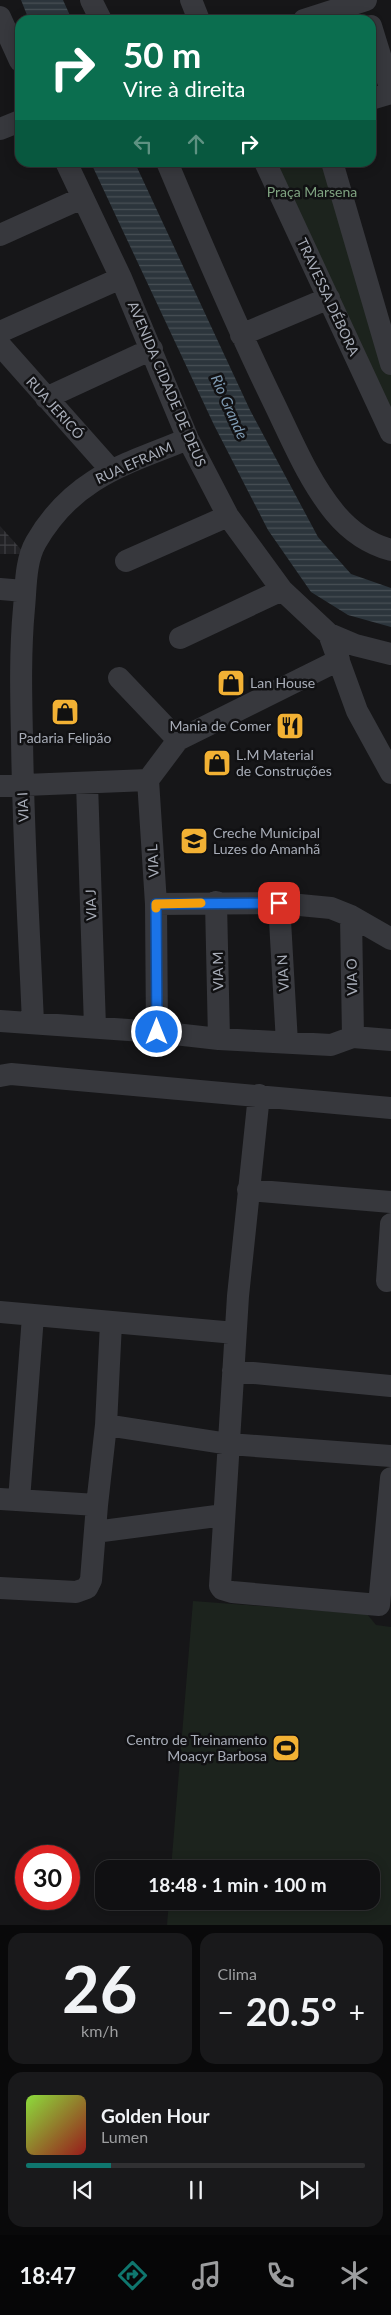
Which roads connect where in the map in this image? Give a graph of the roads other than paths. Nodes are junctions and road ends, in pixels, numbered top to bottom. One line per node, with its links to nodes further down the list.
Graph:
1 (91, 0): 4 (street)
2 (191, 0): 5 (street)
3 (366, 5): 6 (street)
4 (98, 15)
5 (197, 15)
6 (325, 15)
7 (0, 17): 9 (street)
8 (376, 42): 10 (street)
9 (15, 50)
10 (391, 92): 11 (street)
11 (376, 97)
12 (15, 123): 13 (street)
13 (0, 130)
14 (68, 167): 18 (street, AVENIDA CIDADE DE DEUS)
15 (169, 167): 23 (street)
16 (267, 167): 21 (street, TRAVESSA DÉBORA)
17 (333, 167): 26 (street)
18 (82, 198): 19 (street); 20 (street, AVENIDA CIDADE DE DEUS)
19 (0, 234)
20 (121, 278): 22 (street); 25 (street, AVENIDA CIDADE DE DEUS)
21 (329, 298): 23 (street); 28 (street, TRAVESSA DÉBORA)
22 (0, 332)
23 (241, 335): 32 (street)
24 (0, 345): 27 (street, RUA JERICÓ)
25 (152, 349): 27 (street); 29 (street, AVENIDA CIDADE DE DEUS)
26 (391, 364)
27 (46, 398): 30 (street, RUA JERICÓ)
28 (391, 433)
29 (188, 439): 30 (street, RUA EFRAIM); 31 (street, AVENIDA CIDADE DE DEUS)
30 (111, 470): 36 (street, RUA EFRAIM)
31 (228, 516): 33 (street); 35 (street, AVENIDA CIDADE DE DEUS)
32 (391, 550)
33 (126, 562)
34 (0, 589): 36 (street)
35 (282, 590): 37 (street, AVENIDA CIDADE DE DEUS); 38 (street)
36 (24, 591): 46 (street, VIA I)
37 (329, 634): 39 (street); 40 (street, AVENIDA CIDADE DE DEUS)
38 (180, 638)
39 (391, 654)
40 (339, 660): 42 (street); 43 (street, AVENIDA CIDADE DE DEUS)
41 (119, 678): 42 (street)
42 (178, 740): 44 (street)
43 (391, 773)
44 (148, 780): 45 (street); 50 (street, VIA L)
45 (87, 783): 46 (street); 55 (street, VIA J)
46 (22, 785): 47 (street); 54 (street, VIA I)
47 (0, 786)
48 (216, 902): 49 (street); 50 (street); 58 (street, VIA M)
49 (279, 903): 51 (street); 60 (street, VIA N)
50 (156, 904): 56 (street, VIA L)
51 (351, 916): 52 (street); 57 (street, VIA O)
52 (391, 938)
53 (0, 1021): 54 (street)
54 (33, 1023): 55 (street)
55 (94, 1027): 56 (street)
56 (157, 1032): 58 (street)
57 (353, 1037): 59 (street); 60 (street)
58 (219, 1039): 60 (street)
59 (391, 1040)
60 (287, 1043)
61 (0, 1076): 62 (street)
62 (259, 1095): 63 (street); 64 (street)
63 (391, 1108)
64 (248, 1190): 65 (street); 71 (street)
65 (391, 1202)
66 (391, 1236): 67 (street)
67 (387, 1281)
68 (0, 1312): 69 (street)
69 (33, 1316): 70 (street); 78 (street)
70 (112, 1323): 71 (street); 74 (street)
71 (235, 1333): 72 (street)
72 (233, 1371): 73 (street); 75 (street)
73 (391, 1386)
74 (106, 1425): 75 (street); 79 (street)
75 (230, 1444): 76 (street); 80 (street)
76 (391, 1456)
77 (391, 1478): 82 (street)
78 (10, 1499): 79 (street)
79 (97, 1505): 81 (street)
80 (224, 1515): 81 (street); 82 (street)
81 (95, 1532): 83 (street)
82 (388, 1539)
83 (0, 1588)

